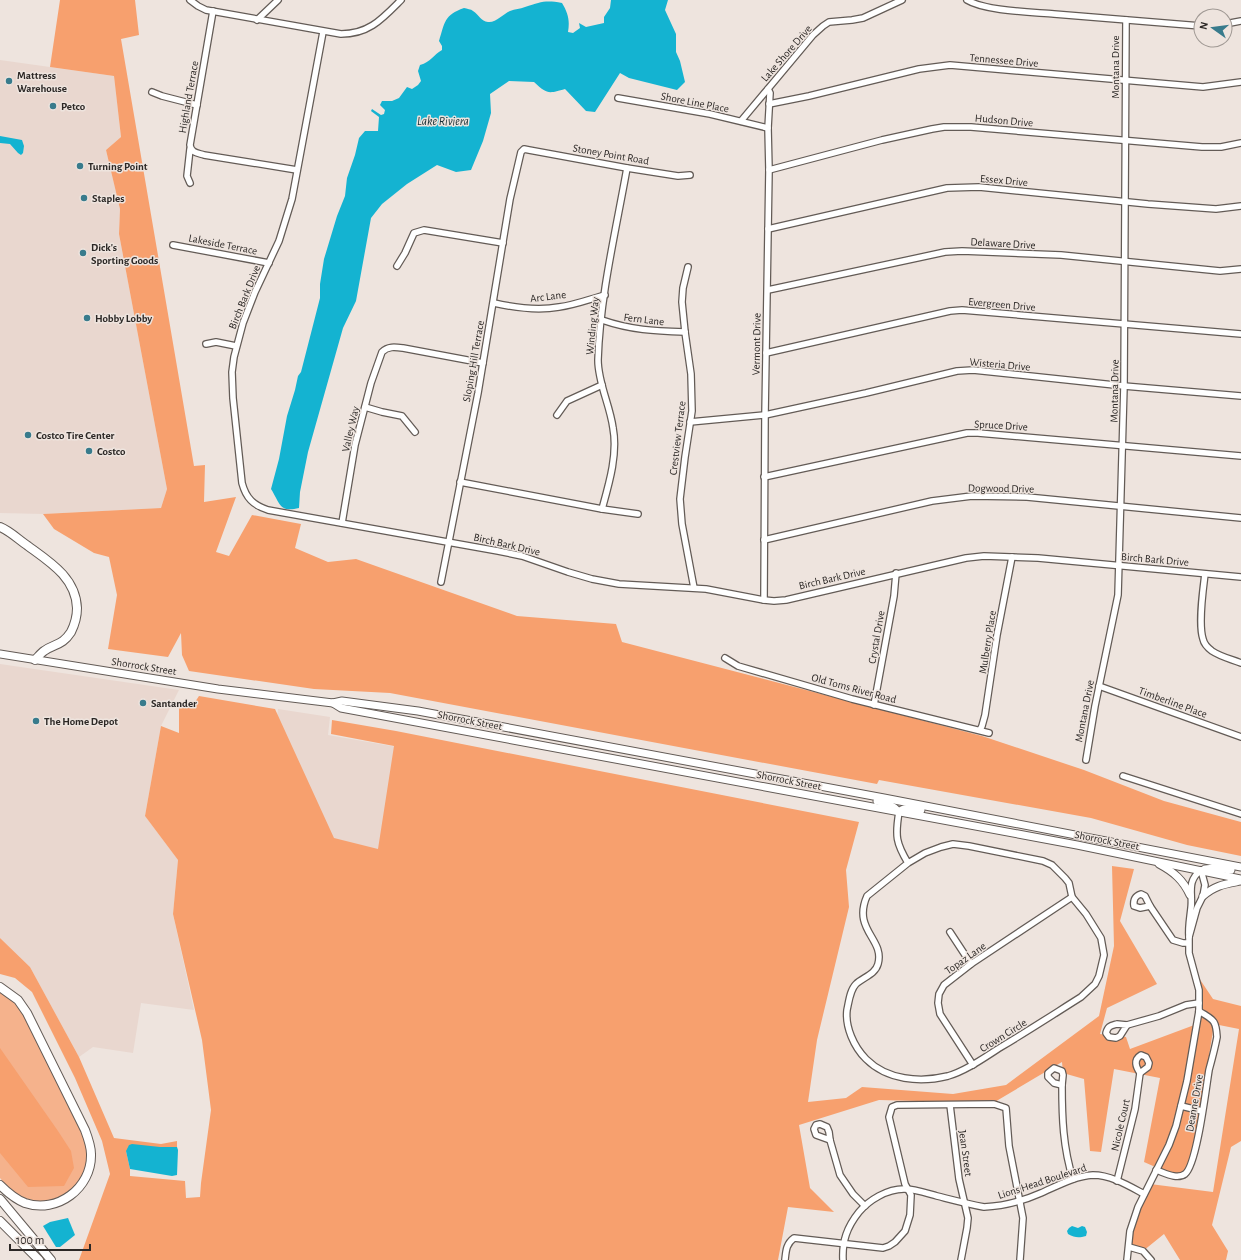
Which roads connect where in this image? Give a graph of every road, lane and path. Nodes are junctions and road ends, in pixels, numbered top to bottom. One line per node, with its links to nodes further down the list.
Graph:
1 (190, 0): 6 (street)
2 (278, 0): 7 (street)
3 (401, 0): 10 (street)
4 (902, 0): 13 (street, Lake Shore Drive)
5 (967, 0): 8 (street)
6 (213, 11): 7 (street); 16 (street, Highland Terrace)
7 (257, 20): 10 (street)
8 (1126, 20): 9 (street); 11 (street, Montana Drive)
9 (1193, 25)
10 (322, 32): 25 (street, Birch Bark Drive)
11 (1125, 80): 12 (street, Tennessee Drive); 17 (street, Tennessee Drive); 20 (street, Montana Drive)
12 (1241, 82)
13 (768, 89): 17 (street, Vermont Drive); 18 (street, Lake Shore Drive)
14 (152, 92): 16 (street)
15 (618, 98): 18 (street, Shore Line Place)
16 (197, 104): 22 (street, Highland Terrace)
17 (769, 104): 19 (street, Vermont Drive)
18 (741, 121): 19 (street, Shore Line Place)
19 (768, 128): 26 (street, Vermont Drive)
20 (1125, 141): 21 (street, Hudson Drive); 26 (street, Hudson Drive); 29 (street, Montana Drive)
21 (1241, 143)
22 (190, 149): 25 (street, Highland Terrace); 28 (street)
23 (529, 150): 24 (street, Stoney Point Road); 32 (street, Sloping Hill Terrace)
24 (627, 168): 27 (street, Stoney Point Road); 40 (street, Winding Way)
25 (297, 170): 35 (street, Birch Bark Drive)
26 (770, 170): 31 (street, Vermont Drive)
27 (690, 175)
28 (190, 182)
29 (1125, 201): 30 (street, Essex Drive); 31 (street, Essex Drive); 34 (street, Montana Drive)
30 (1241, 206)
31 (768, 229): 39 (street, Vermont Drive)
32 (503, 243): 36 (street); 41 (street, Sloping Hill Terrace)
33 (173, 245): 35 (street, Lakeside Terrace)
34 (1124, 262): 38 (street, Delaware Drive); 39 (street, Delaware Drive); 43 (street, Montana Drive)
35 (269, 263): 47 (street, Birch Bark Drive)
36 (397, 266)
37 (688, 267): 44 (street, Crestview Terrace)
38 (1241, 269)
39 (768, 290): 48 (street, Vermont Drive)
40 (605, 295): 41 (street, Arc Lane); 42 (street, Winding Way)
41 (494, 303): 49 (street, Sloping Hill Terrace)
42 (602, 320): 44 (street, Fern Lane); 50 (street, Winding Way)
43 (1124, 324): 45 (street, Evergreen Drive); 48 (street, Evergreen Drive); 51 (street, Montana Drive)
44 (685, 332): 56 (street, Crestview Terrace)
45 (1241, 334)
46 (206, 344): 47 (street)
47 (236, 346): 66 (street, Birch Bark Drive)
48 (766, 353): 55 (street, Vermont Drive)
49 (483, 363): 53 (street, Valley Way); 61 (street, Sloping Hill Terrace)
50 (602, 384): 54 (street); 63 (street, Winding Way)
51 (1124, 386): 52 (street, Wisteria Drive); 55 (street, Wisteria Drive); 58 (street, Montana Drive)
52 (1241, 396)
53 (365, 407): 57 (street); 66 (street, Valley Way)
54 (557, 415)
55 (765, 415): 56 (street, Wisteria Drive); 60 (street, Vermont Drive)
56 (690, 422): 76 (street, Crestview Terrace)
57 (415, 432)
58 (1123, 444): 59 (street, Spruce Drive); 60 (street, Spruce Drive); 62 (street, Montana Drive)
59 (1241, 456)
60 (764, 477): 68 (street, Vermont Drive)
61 (460, 482): 63 (street); 69 (street, Sloping Hill Terrace)
62 (1120, 507): 65 (street, Dogwood Drive); 68 (street, Dogwood Drive); 71 (street, Montana Drive)
63 (602, 509): 64 (street)
64 (638, 514)
65 (1241, 518)
66 (342, 523): 69 (street, Birch Bark Drive)
67 (0, 527): 80 (highway)
68 (764, 540): 77 (street, Vermont Drive)
69 (448, 542): 75 (street, Sloping Hill Terrace); 76 (street, Birch Bark Drive)
70 (1012, 557): 71 (street, Birch Bark Drive); 72 (street, Birch Bark Drive); 85 (street, Mulberry Place)
71 (1118, 566): 73 (street, Birch Bark Drive); 82 (street, Montana Drive)
72 (896, 574): 77 (street, Birch Bark Drive); 84 (street, Crystal Drive)
73 (1205, 574): 74 (street, Birch Bark Drive); 81 (street)
74 (1241, 578)
75 (441, 582)
76 (694, 588): 77 (street, Birch Bark Drive)
77 (764, 600)
78 (0, 654): 80 (main road, Shorrock Street)
79 (725, 658): 84 (street, Old Toms River Road)
80 (35, 660): 83 (main road, Shorrock Street)
81 (1241, 663)
82 (1099, 686): 87 (street, Timberline Place); 88 (street, Montana Drive)
83 (333, 703): 90 (main road, Shorrock Street); 91 (main road, Shorrock Street)
84 (874, 704): 85 (street, Old Toms River Road)
85 (980, 730): 86 (street)
86 (989, 733)
87 (1241, 737)
88 (1086, 760)
89 (1123, 776): 93 (street)
90 (837, 789): 91 (main road); 92 (main road, Shorrock Street)
91 (899, 812): 92 (main road); 95 (main road, Shorrock Street); 96 (street)
92 (967, 813): 94 (main road, Shorrock Street)
93 (1241, 814)
94 (1144, 848): 97 (main road, Shorrock Street); 98 (main road)
95 (1152, 860): 98 (main road, Shorrock Street); 101 (main road)
96 (908, 863): 103 (street, Crown Circle); 113 (street, Crown Circle)
97 (1241, 867)
98 (1201, 870): 99 (main road); 100 (main road, Shorrock Street); 101 (street); 102 (street)
99 (1241, 871)
100 (1241, 880): 102 (main road)
101 (1190, 895): 106 (street)
102 (1204, 896): 106 (street)
103 (1072, 898): 108 (street, Topaz Lane); 113 (street, Crown Circle)
104 (1150, 906): 107 (street)
105 (950, 932): 108 (street)
106 (1189, 937): 107 (street)
107 (1188, 943): 110 (street)
108 (971, 964): 113 (street, Topaz Lane)
109 (0, 987): 123 (highway)
110 (1199, 1003): 111 (street); 112 (street)
111 (1199, 1011): 117 (street); 118 (street, Deanne Drive)
112 (1127, 1025)
113 (973, 1064)
114 (1140, 1073): 122 (street, Nicole Court)
115 (1062, 1085): 121 (street)
116 (950, 1105): 124 (street); 127 (street); 128 (street, Jean Street)
117 (1181, 1106): 118 (street); 120 (street)
118 (1202, 1111): 120 (street, Deanne Drive)
119 (830, 1140): 129 (street)
120 (1156, 1170): 125 (street)
121 (1073, 1179): 122 (street, Lions Head Boulevard); 127 (street, Lions Head Boulevard)
122 (1117, 1181): 125 (street, Lions Head Boulevard)
123 (0, 1185)
124 (908, 1189): 128 (street, Lions Head Boulevard); 129 (street, Lions Head Boulevard); 131 (street)
125 (1144, 1194): 132 (street)
126 (0, 1199): 134 (highway)
127 (1020, 1200): 128 (street, Lions Head Boulevard); 138 (street)
128 (965, 1203): 137 (street, Jean Street)
129 (865, 1206): 131 (street, Lions Head Boulevard)
130 (0, 1221): 133 (highway)
131 (843, 1243): 135 (street); 136 (street, Lions Head Boulevard)
132 (1129, 1247): 139 (street); 140 (street)
133 (39, 1260)
134 (51, 1260)
135 (785, 1260)
136 (843, 1260)
137 (961, 1260)
138 (1020, 1260)
139 (1127, 1260)
140 (1151, 1260)

